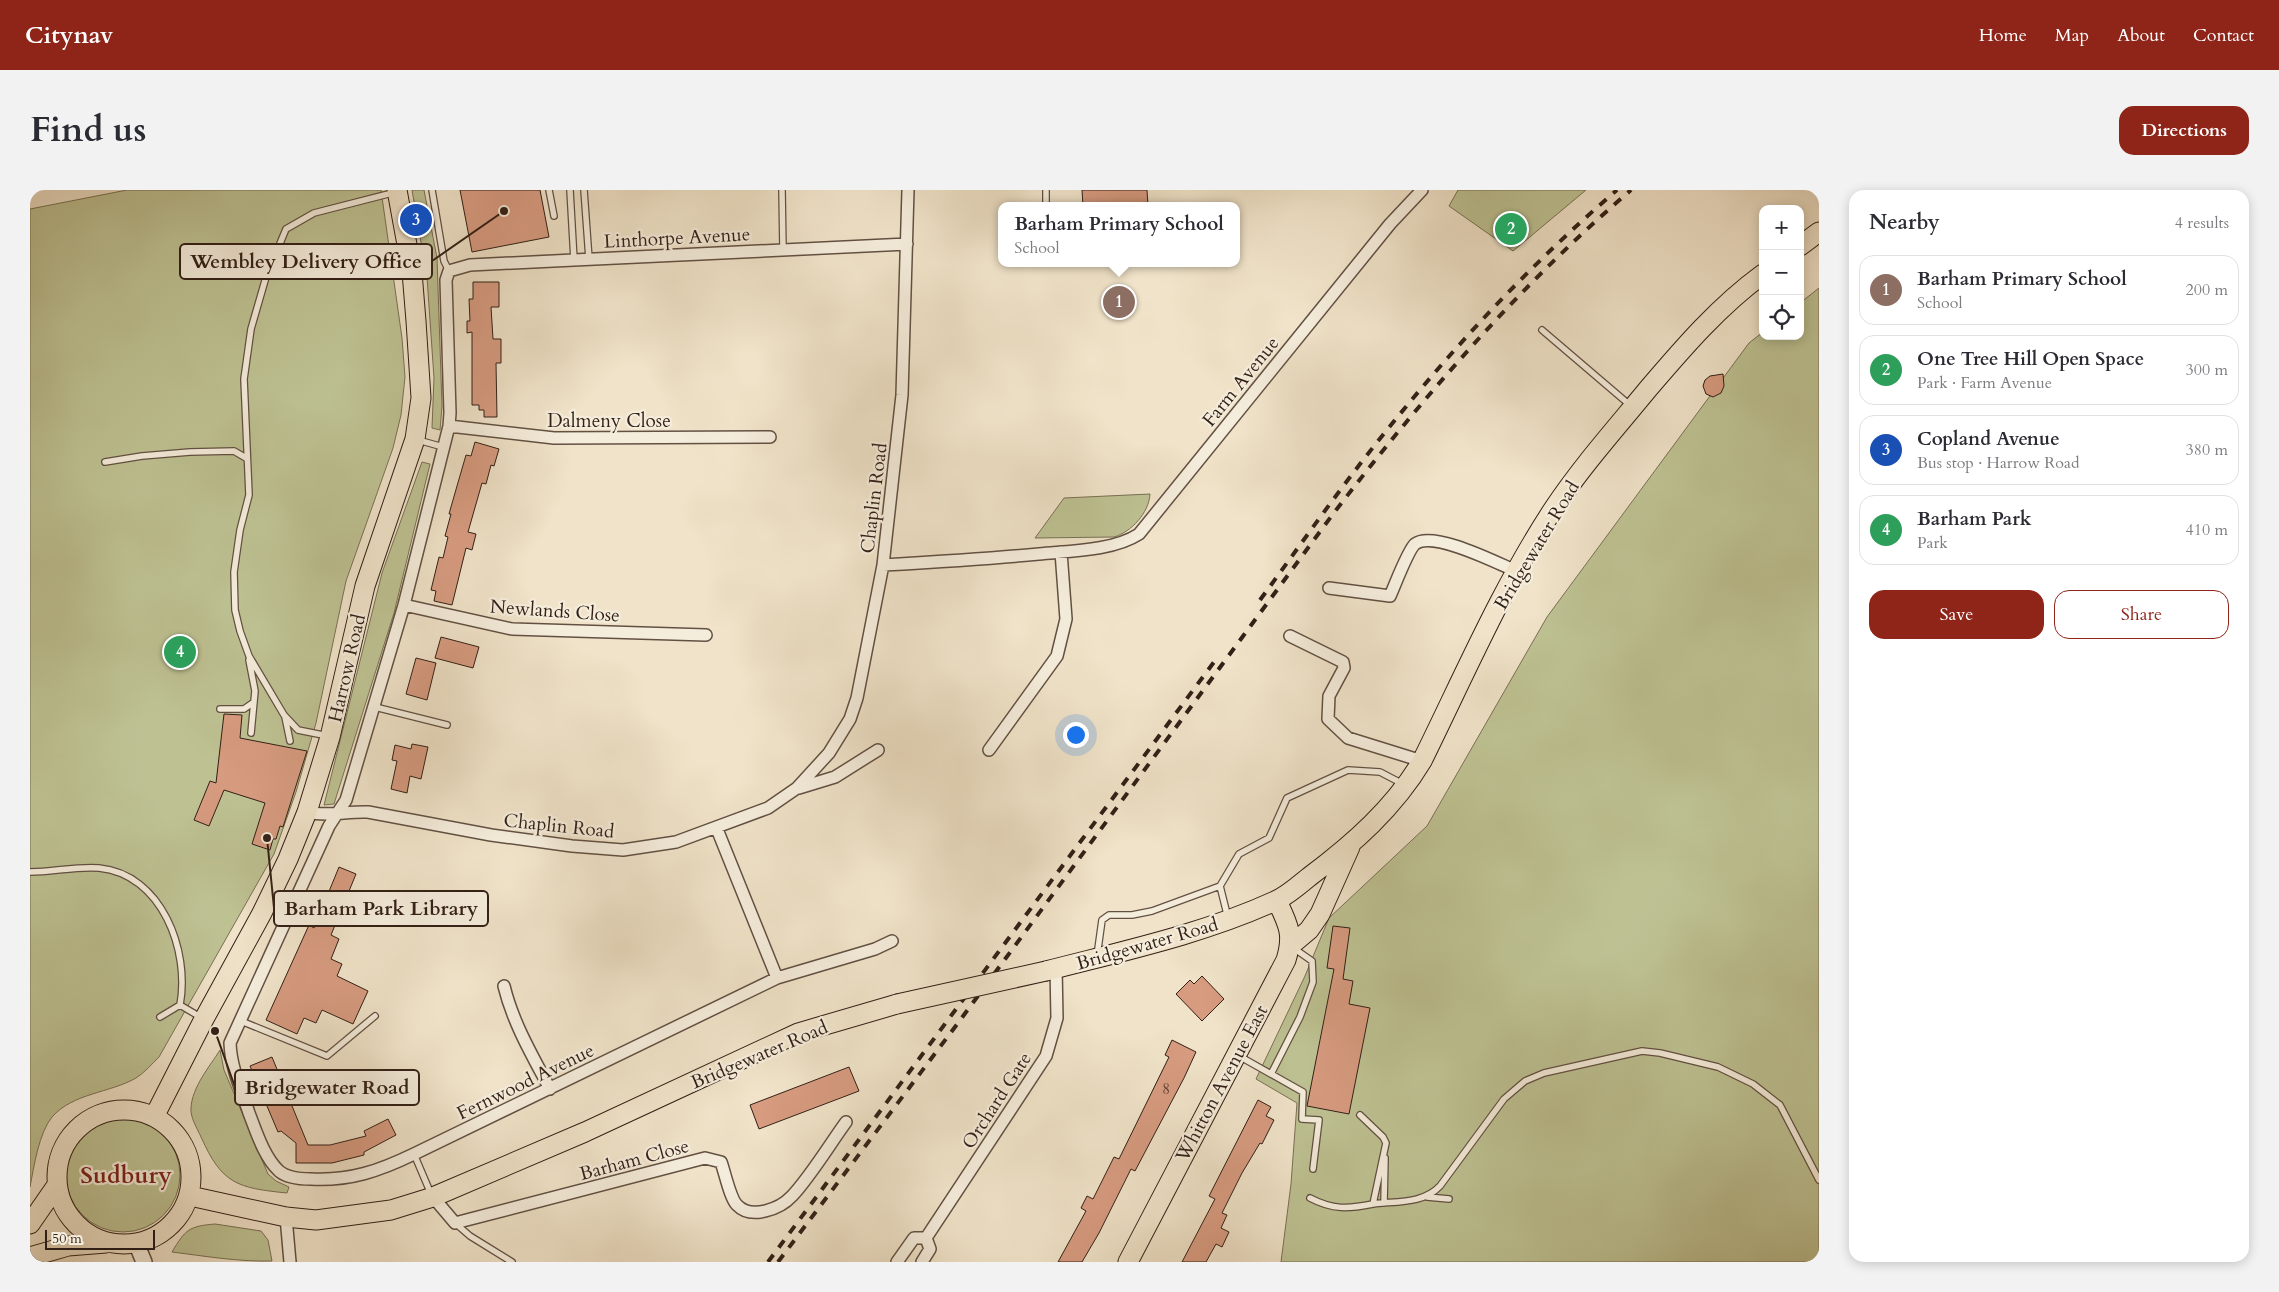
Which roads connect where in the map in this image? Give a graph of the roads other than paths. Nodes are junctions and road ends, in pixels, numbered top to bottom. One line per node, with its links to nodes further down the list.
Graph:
1 (432, 190): 16 (lane)
2 (549, 190): 9 (lane)
3 (570, 190): 15 (lane)
4 (584, 190): 14 (lane)
5 (782, 190): 13 (lane)
6 (908, 190): 12 (street, Chaplin Road)
7 (1422, 190): 26 (street, Farm Avenue)
8 (398, 191): 22 (main road, Harrow Road); 24 (lane)
9 (554, 216)
10 (1819, 232): 11 (main road)
11 (1804, 243)
12 (907, 244): 13 (street, Linthorpe Avenue); 27 (street, Chaplin Road)
13 (783, 250): 14 (street, Linthorpe Avenue)
14 (589, 259): 15 (street, Linthorpe Avenue)
15 (574, 260): 16 (street, Linthorpe Avenue)
16 (449, 271): 20 (street, Harrow Road)
17 (1759, 277): 19 (main road, Bridgewater Road)
18 (1542, 330): 19 (lane)
19 (1633, 407): 28 (main road, Bridgewater Road)
20 (449, 426): 21 (street, Dalmeny Close); 23 (street, Harrow Road)
21 (770, 437)
22 (414, 440): 23 (lane); 40 (main road, Harrow Road)
23 (443, 447): 30 (street, Harrow Road)
24 (246, 458): 25 (lane); 33 (lane)
25 (105, 462)
26 (1061, 552): 27 (street, Farm Avenue); 43 (street)
27 (883, 565): 46 (street, Chaplin Road)
28 (1516, 571): 29 (street); 44 (main road, Bridgewater Road)
29 (1329, 588)
30 (404, 605): 31 (street, Newlands Close); 35 (street, Harrow Road)
31 (706, 634)
32 (1290, 636): 44 (street)
33 (248, 656): 34 (lane); 37 (lane)
34 (254, 702): 36 (lane); 39 (lane)
35 (375, 707): 38 (lane); 48 (street, Harrow Road)
36 (220, 709)
37 (284, 715): 40 (lane); 41 (lane)
38 (448, 725)
39 (251, 733)
40 (330, 737): 47 (main road, Harrow Road)
41 (290, 741)
42 (878, 750): 46 (street, Chaplin Road)
43 (989, 750)
44 (1422, 760): 45 (main road, Bridgewater Road)
45 (1407, 786): 50 (main road, Bridgewater Road); 52 (lane)
46 (797, 788): 49 (street, Chaplin Road)
47 (307, 812): 48 (street, Chaplin Road); 64 (main road, Harrow Road)
48 (338, 814): 49 (street, Chaplin Road); 65 (street, Harrow Road)
49 (717, 829): 59 (street)
50 (1351, 846): 53 (main road, Bridgewater Road); 56 (main road, Bridgewater Road)
51 (30, 872): 61 (lane)
52 (1220, 886): 54 (lane); 57 (lane)
53 (1277, 901): 54 (main road, Bridgewater Road); 56 (main road, Whitton Avenue East)
54 (1228, 919): 57 (main road, Bridgewater Road)
55 (892, 941): 59 (street, Fernwood Avenue)
56 (1290, 946): 66 (main road, Whitton Avenue East); 67 (lane)
57 (1097, 959): 58 (main road, Bridgewater Road)
58 (1051, 970): 79 (main road, Bridgewater Road, bridge); 88 (street, Orchard Gate)
59 (777, 978): 68 (street, Fernwood Avenue)
60 (504, 986): 68 (street)
61 (180, 1005): 63 (lane); 64 (lane)
62 (375, 1016): 65 (lane)
63 (160, 1017)
64 (204, 1019): 70 (main road, Harrow Road)
65 (241, 1021): 75 (street, Harrow Road)
66 (1236, 1054): 67 (lane); 96 (main road, Whitton Avenue East)
67 (1271, 1074): 74 (lane)
68 (550, 1089): 73 (street, Fernwood Avenue)
69 (1360, 1115): 72 (lane)
70 (154, 1117): 77 (main road); 78 (main road)
71 (846, 1122): 86 (street, Barham Close)
72 (1386, 1143): 83 (lane); 84 (lane)
73 (414, 1154): 75 (street, Fernwood Avenue); 79 (lane)
74 (1314, 1169)
75 (280, 1172)
76 (1819, 1180): 80 (lane)
77 (57, 1185): 87 (main road); 89 (main road)
78 (190, 1196): 85 (main road, Bridgewater Road); 90 (main road)
79 (433, 1197): 85 (main road, Bridgewater Road); 86 (street)
80 (1425, 1197): 82 (lane); 83 (lane)
81 (1310, 1198): 84 (lane)
82 (1449, 1199)
83 (1384, 1202): 84 (lane)
84 (1373, 1204)
85 (286, 1217): 92 (street)
86 (455, 1223): 93 (lane)
87 (30, 1224)
88 (926, 1238): 94 (street, Orchard Gate); 95 (street, Orchard Gate)
89 (106, 1243): 90 (main road); 91 (main road)
90 (141, 1253)
91 (30, 1257)
92 (290, 1262)
93 (512, 1262)
94 (897, 1262)
95 (922, 1262)
96 (1128, 1262)

